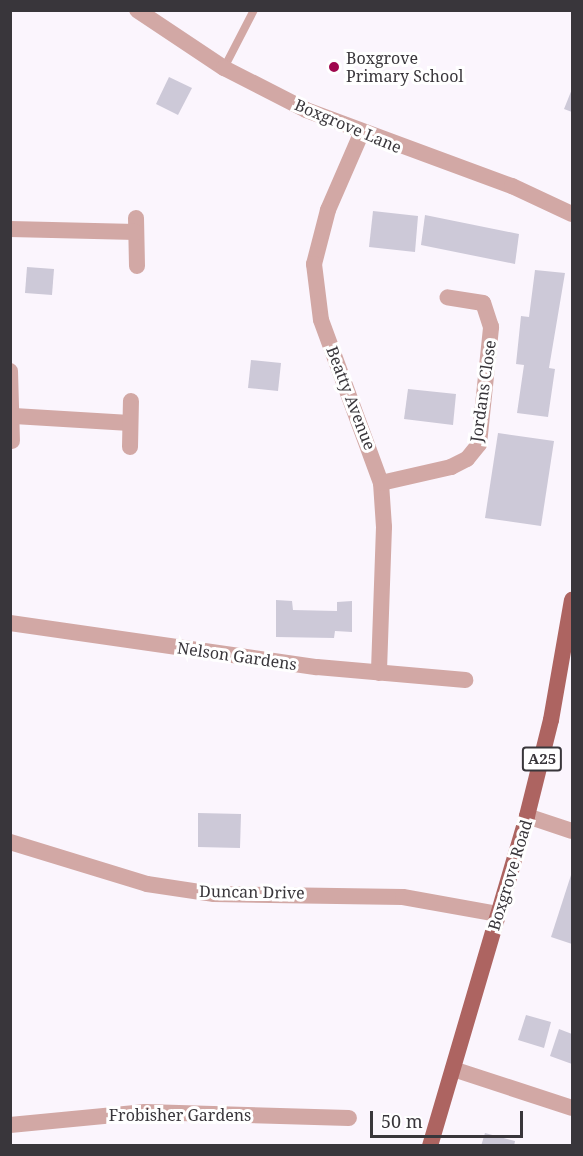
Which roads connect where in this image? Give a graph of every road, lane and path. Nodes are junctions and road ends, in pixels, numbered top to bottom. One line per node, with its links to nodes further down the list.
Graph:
1 (137, 10): 3 (street, Boxgrove Lane)
2 (254, 10): 3 (lane)
3 (224, 68): 4 (street, Boxgrove Lane)
4 (361, 134): 5 (street, Boxgrove Lane); 15 (street, Beatty Avenue)
5 (573, 214)
6 (10, 229): 7 (street)
7 (136, 266)
8 (447, 297): 15 (street, Jordans Close)
9 (10, 371): 11 (street)
10 (131, 401): 12 (street)
11 (14, 416): 12 (street); 13 (street)
12 (130, 423): 14 (street)
13 (12, 441)
14 (130, 447)
15 (381, 483): 19 (street, Beatty Avenue)
16 (573, 600): 18 (main road, Boxgrove Road / A25)
17 (10, 623): 19 (street, Nelson Gardens)
18 (570, 634): 21 (main road, Boxgrove Road / A25)
19 (378, 673): 20 (street, Nelson Gardens)
20 (465, 680)
21 (527, 816): 22 (street); 24 (main road, Boxgrove Road / A25)
22 (573, 831)
23 (10, 842): 24 (street, Duncan Drive)
24 (498, 914): 25 (main road, Boxgrove Road / A25)
25 (453, 1069): 26 (street); 29 (main road, Boxgrove Road / A25)
26 (573, 1108)
27 (349, 1118): 28 (street, Frobisher Gardens)
28 (10, 1125)
29 (430, 1146)

